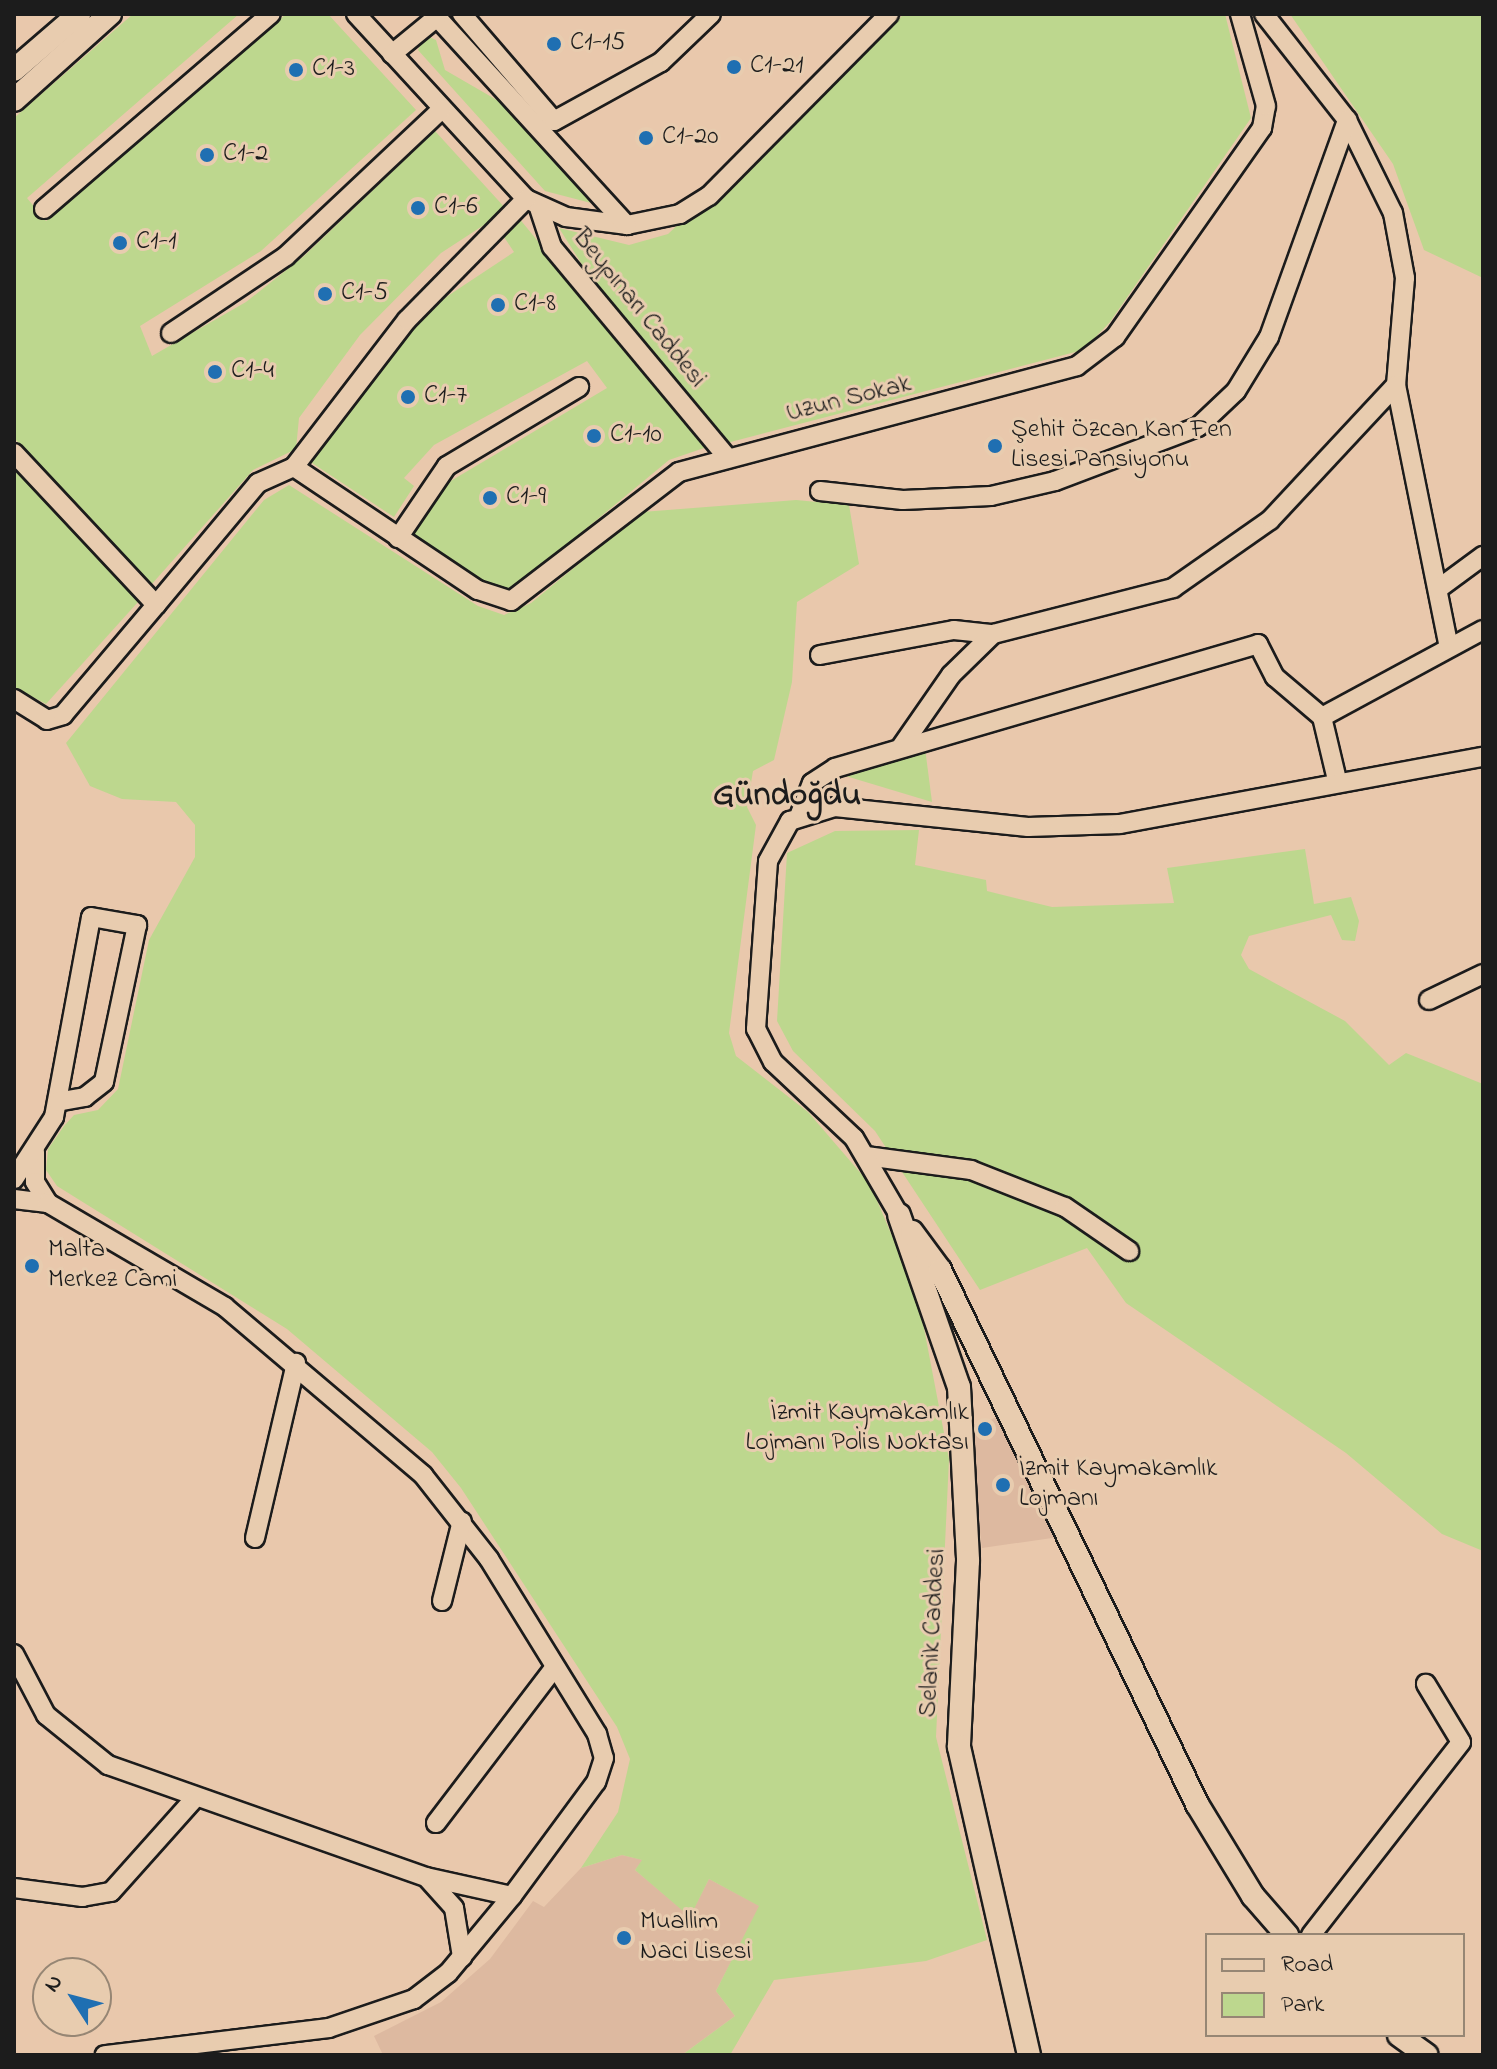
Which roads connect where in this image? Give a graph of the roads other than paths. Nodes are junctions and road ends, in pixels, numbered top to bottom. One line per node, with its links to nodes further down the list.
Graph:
1 (79, 14): 12 (main road)
2 (110, 14): 13 (main road)
3 (271, 14): 17 (street)
4 (356, 14): 11 (street, Beypınarı Caddesi)
5 (461, 14): 6 (street); 10 (street)
6 (711, 14)
7 (889, 14): 18 (street)
8 (1240, 14): 23 (street, Uzun Sokak)
9 (1264, 14): 15 (street)
10 (438, 18): 11 (street); 18 (street)
11 (392, 54): 14 (street, Beypınarı Caddesi)
12 (14, 70)
13 (14, 100)
14 (442, 109): 16 (street, Beypınarı Caddesi); 19 (street)
15 (1347, 120): 20 (street); 25 (street)
16 (532, 203): 18 (street); 23 (street, Beypınarı Caddesi); 24 (street)
17 (44, 209)
18 (627, 225)
19 (171, 333)
20 (1396, 385): 28 (street); 31 (street)
21 (579, 387): 26 (street)
22 (14, 453): 29 (street)
23 (728, 458): 26 (street, Uzun Sokak)
24 (294, 467): 26 (street, Uzun Sokak); 29 (street)
25 (820, 491)
26 (398, 538)
27 (1483, 556): 28 (street)
28 (1438, 589): 32 (street)
29 (156, 605): 34 (street)
30 (1483, 630): 32 (street)
31 (993, 634): 33 (street); 36 (street)
32 (1449, 647): 35 (street)
33 (820, 655)
34 (14, 699)
35 (1322, 717): 36 (street); 38 (street)
36 (901, 747): 39 (street)
37 (1483, 757): 38 (street)
38 (1337, 780): 39 (street)
39 (800, 814): 44 (street)
40 (1483, 974): 41 (street)
41 (1429, 1000)
42 (58, 1102): 42 (street); 43 (street)
43 (35, 1152): 45 (street); 47 (street)
44 (866, 1156): 48 (street); 49 (street)
45 (14, 1179)
46 (14, 1199): 47 (street)
47 (48, 1203): 50 (street)
48 (899, 1215): 62 (main road); 67 (main road, Selanik Caddesi)
49 (1129, 1251)
50 (296, 1363): 51 (street); 52 (street)
51 (462, 1521): 53 (street); 55 (street)
52 (255, 1538)
53 (442, 1601)
54 (14, 1654): 57 (street)
55 (555, 1667): 58 (street); 61 (street)
56 (1426, 1684): 63 (street)
57 (195, 1798): 59 (street); 60 (street)
58 (436, 1823)
59 (426, 1877): 61 (street); 64 (street)
60 (14, 1888)
61 (512, 1896): 64 (street)
62 (1286, 1933)
63 (1313, 1933)
64 (462, 1957): 66 (street)
65 (1402, 2037): 68 (main road)
66 (105, 2055)
67 (1029, 2055)
68 (1427, 2055)

